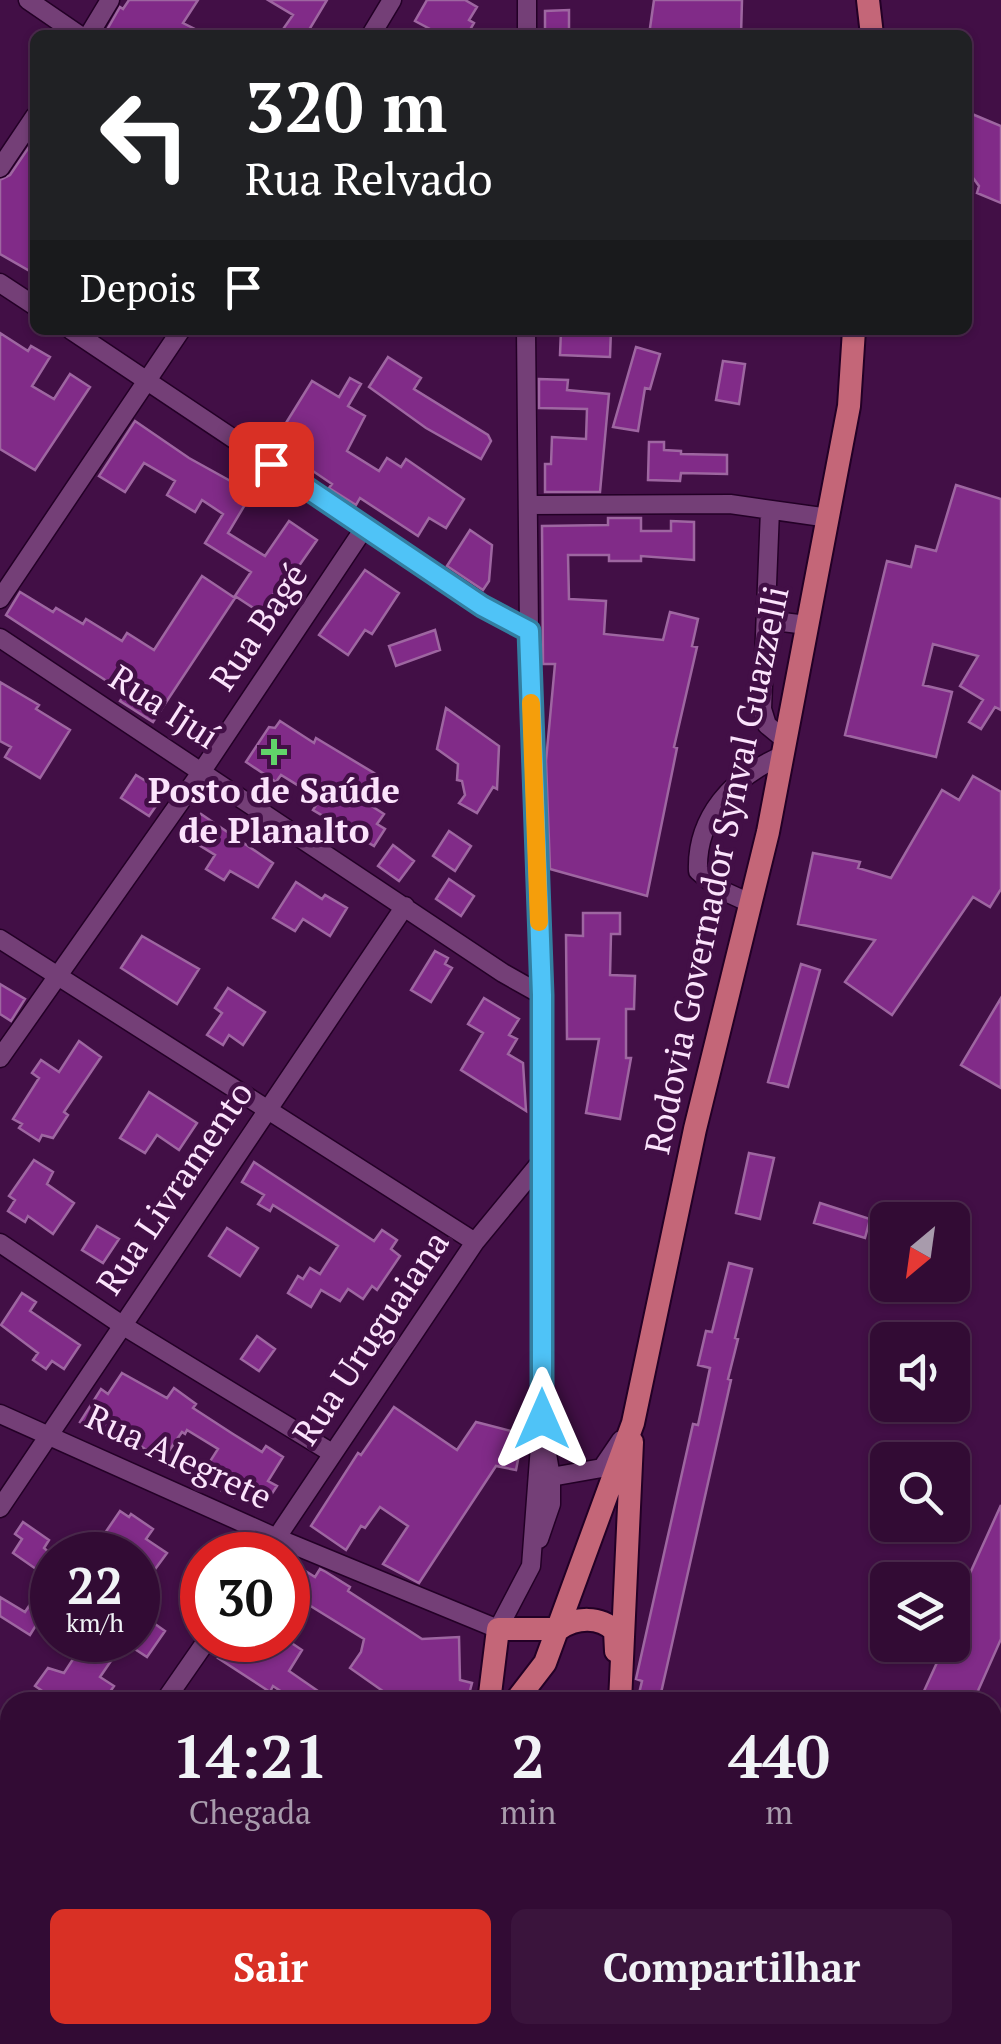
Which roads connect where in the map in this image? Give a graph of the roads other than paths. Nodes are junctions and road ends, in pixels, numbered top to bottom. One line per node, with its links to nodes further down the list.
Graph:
1 (28, 0): 6 (street)
2 (110, 0): 7 (street)
3 (392, 0): 8 (street)
4 (528, 0): 9 (street)
5 (868, 0): 10 (main road)
6 (72, 30)
7 (91, 30)
8 (374, 30)
9 (527, 30)
10 (871, 30)
11 (30, 123): 12 (street)
12 (0, 168)
13 (0, 283): 14 (street)
14 (30, 303)
15 (78, 335): 19 (street)
16 (178, 335): 19 (street)
17 (524, 335): 20 (street)
18 (854, 335): 22 (main road, Rodovia Governador Synval Guazzelli)
19 (146, 380): 23 (street); 24 (street)
20 (529, 506): 21 (street); 27 (street)
21 (770, 510): 22 (street); 25 (street)
22 (829, 518): 26 (main road, Rodovia Governador Synval Guazzelli)
23 (365, 527): 27 (street); 30 (street, Rua Bagé)
24 (0, 599)
25 (766, 620): 26 (street); 29 (street)
26 (807, 626): 29 (main road, Rodovia Governador Synval Guazzelli)
27 (529, 631): 35 (street)
28 (0, 638): 30 (street, Rua Ijuí)
29 (782, 748): 31 (main road, Rodovia Governador Synval Guazzelli); 31 (street)
30 (202, 772): 32 (street, Rua Ijuí); 34 (street, Rua Bagé)
31 (750, 903): 44 (main road, Rodovia Governador Synval Guazzelli)
32 (405, 906): 35 (street, Rua Ijuí); 37 (street, Rua Livramento)
33 (0, 939): 34 (street)
34 (56, 976): 36 (street, Rua Bagé); 37 (street)
35 (542, 995): 38 (street)
36 (0, 1058)
37 (266, 1111): 39 (street); 41 (street, Rua Livramento)
38 (540, 1163): 39 (street, Rua Uruguaiana); 43 (street)
39 (475, 1242): 46 (street, Rua Uruguaiana)
40 (0, 1243): 41 (street)
41 (122, 1325): 45 (street, Rua Livramento); 46 (street)
42 (0, 1414): 45 (street, Rua Alegrete)
43 (542, 1419): 47 (street); 52 (street)
44 (633, 1423): 47 (street); 54 (main road, Rodovia Governador Synval Guazzelli); 60 (main road, Rodovia Governador Synval Guazzelli)
45 (50, 1434): 48 (street, Rua Livramento); 49 (street, Rua Alegrete)
46 (332, 1453): 50 (street, Rua Uruguaiana)
47 (551, 1476): 52 (street)
48 (0, 1508)
49 (263, 1532)
50 (280, 1532)
51 (310, 1552): 53 (street, Rua Alegrete)
52 (531, 1566): 53 (street)
53 (498, 1630): 54 (main road); 57 (main road)
54 (559, 1630): 58 (main road, Rodovia Governador Synval Guazzelli); 59 (main road)
55 (192, 1662): 56 (street)
56 (171, 1692)
57 (489, 1692)
58 (523, 1692)
59 (619, 1692)
60 (620, 1692)

